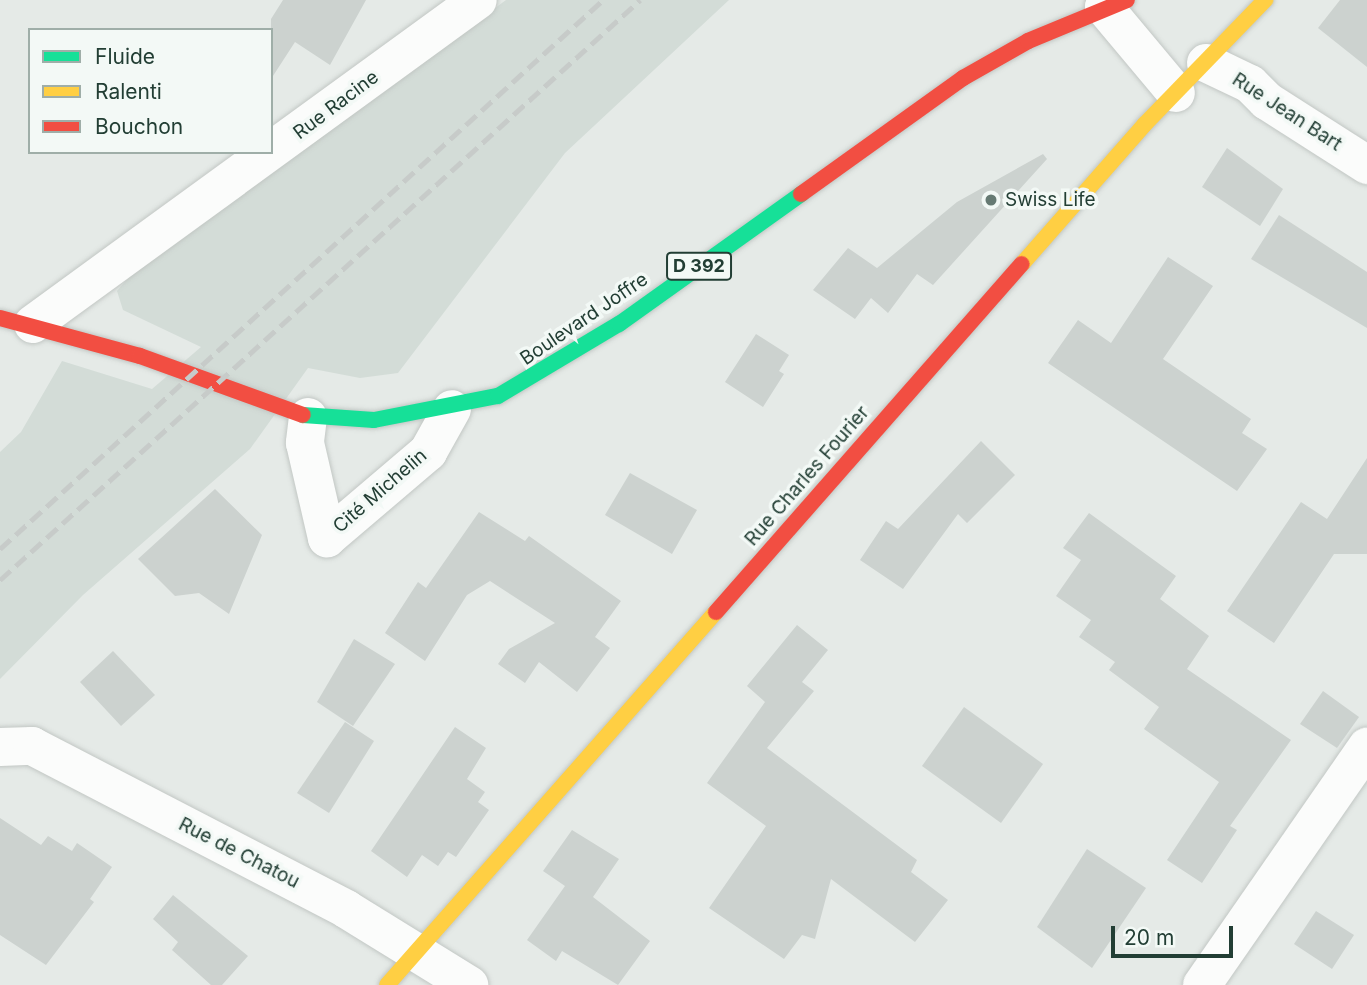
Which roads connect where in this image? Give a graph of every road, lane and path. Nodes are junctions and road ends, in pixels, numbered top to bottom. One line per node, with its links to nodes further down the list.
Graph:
1 (478, 0): 6 (street, Rue Racine)
2 (1265, 0): 4 (street, Rue Charles Fourier)
3 (1112, 2): 5 (street); 10 (street, Boulevard Joffre / D 392)
4 (1206, 63): 5 (street, Rue Charles Fourier); 8 (street, Rue Jean Bart)
5 (1175, 93): 14 (street, Rue Charles Fourier)
6 (273, 147)
7 (264, 154): 9 (street, Rue Racine)
8 (1367, 165)
9 (17, 321): 11 (street, Boulevard Joffre / D 392)
10 (452, 409): 11 (street, Boulevard Joffre / D 392); 11 (street, Cité Michelin)
11 (308, 417)
12 (0, 747): 14 (street, Rue de Chatou)
13 (1367, 747): 17 (street)
14 (415, 953): 15 (street, Rue Charles Fourier); 16 (street, Rue de Chatou)
15 (387, 985)
16 (469, 985)
17 (1202, 985)

